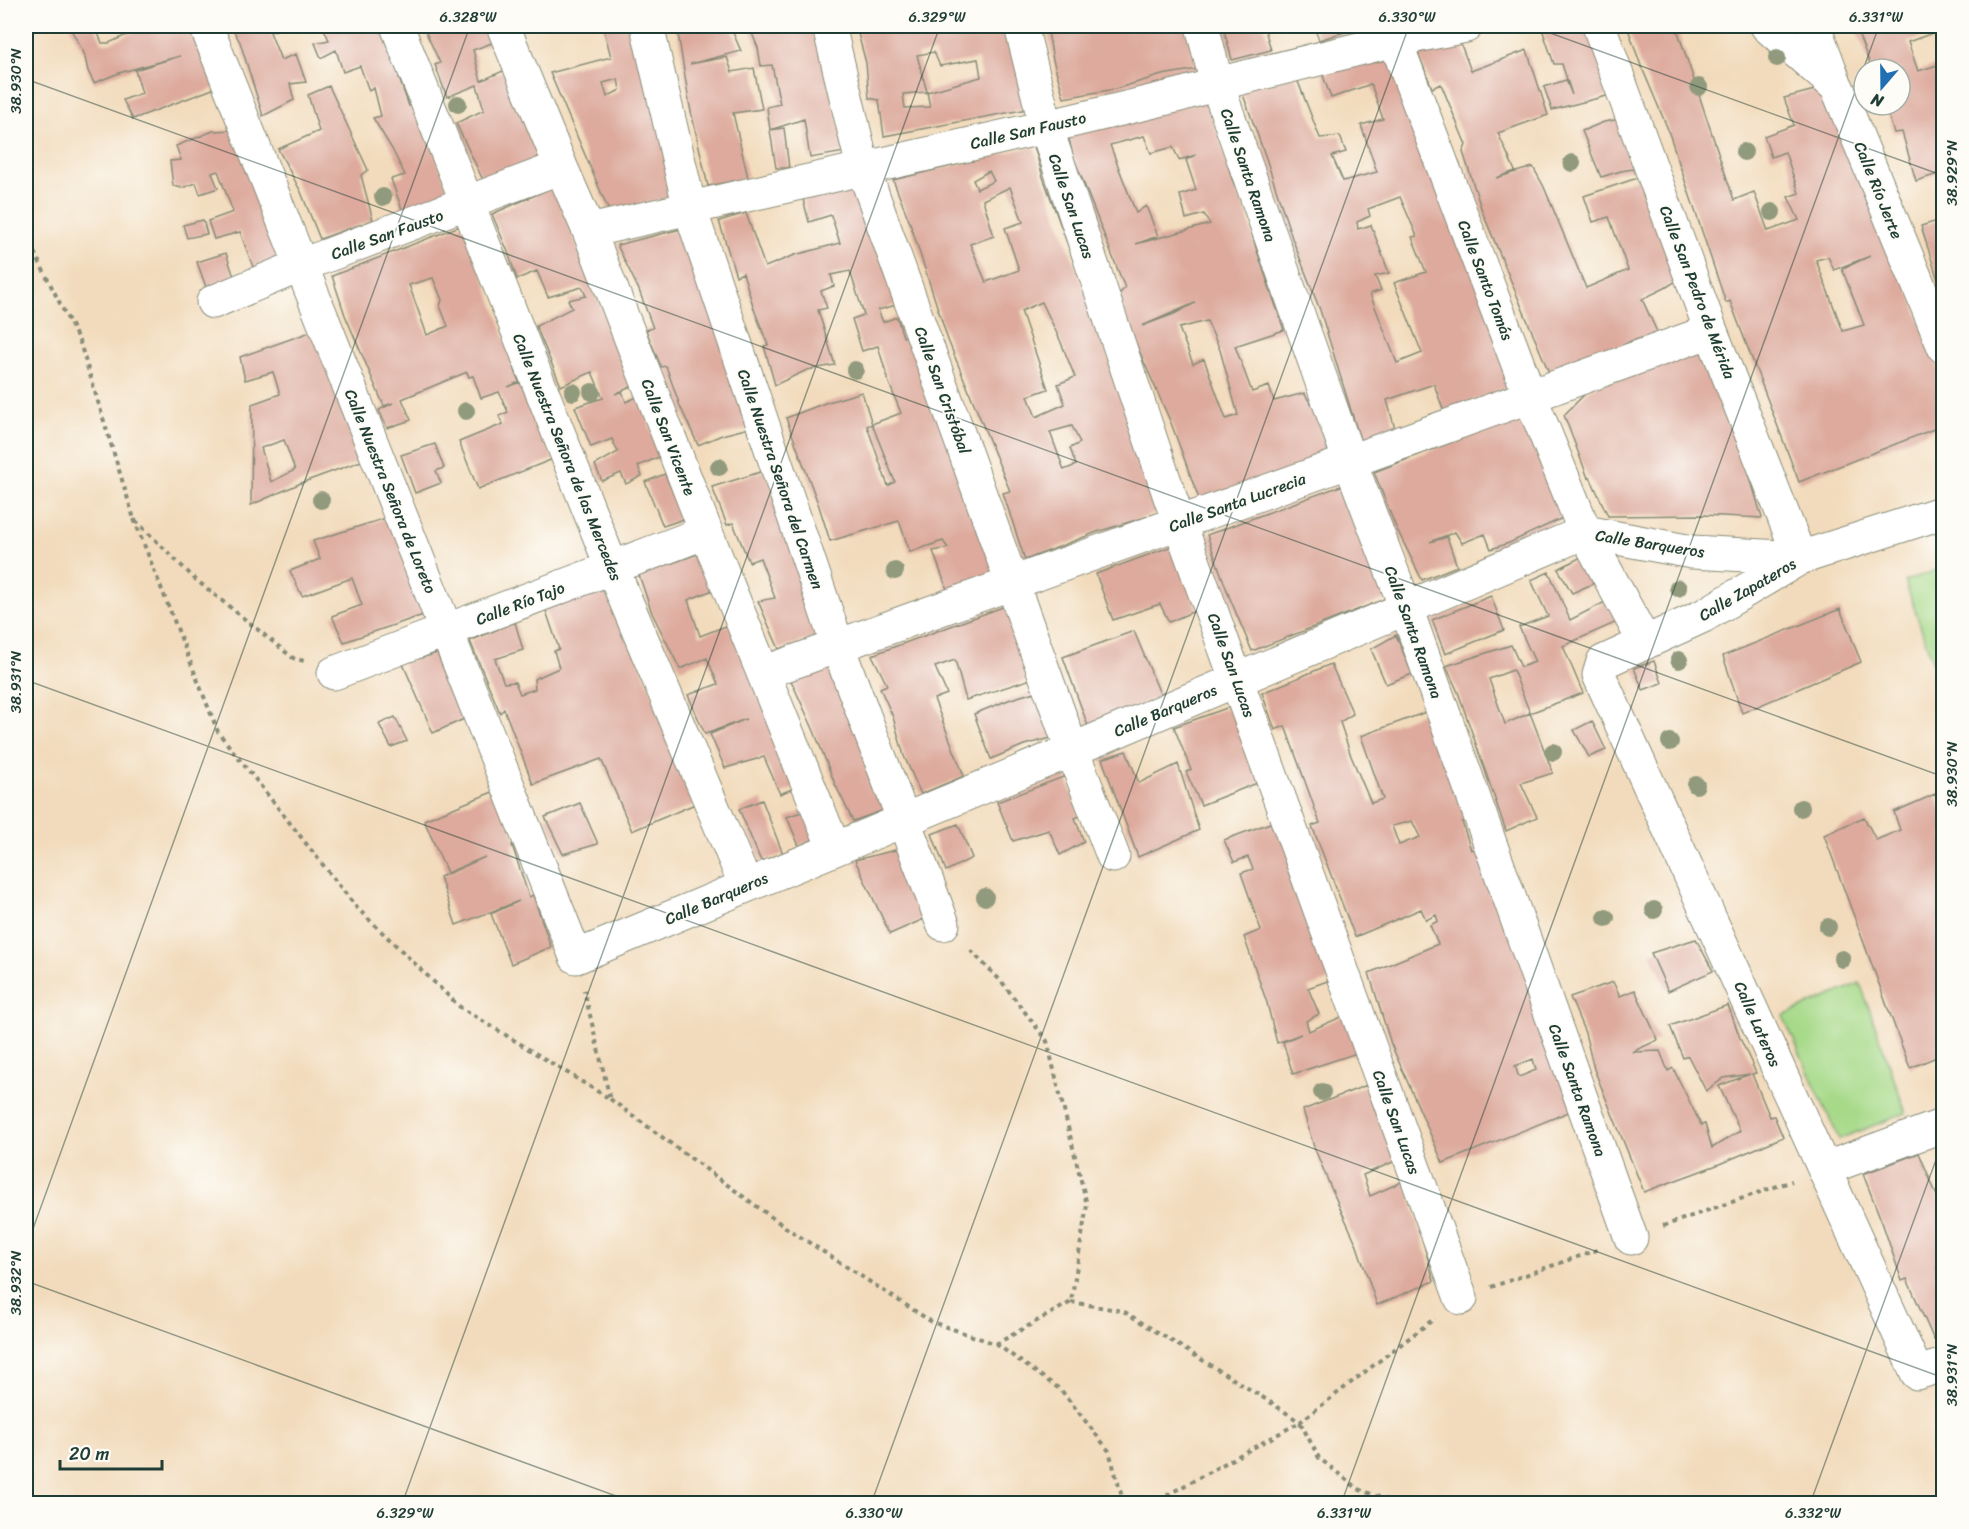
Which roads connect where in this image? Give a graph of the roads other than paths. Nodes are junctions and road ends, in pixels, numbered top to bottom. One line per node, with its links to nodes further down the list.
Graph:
1 (206, 26): 21 (street, Calle Nuestra Señora de Loreto)
2 (397, 26): 18 (street, Calle Nuestra Señora de las Mercedes)
3 (503, 26): 16 (street, Calle San Vicente)
4 (647, 26): 19 (street, Calle Nuestra Señora del Carmen)
5 (829, 26): 17 (street, Calle San Cristóbal)
6 (1021, 26): 15 (street, Calle San Lucas)
7 (1202, 26): 13 (street, Calle Santa Ramona)
8 (1466, 26): 12 (street, Calle San Fausto)
9 (1599, 26): 23 (street, Calle San Pedro de Mérida)
10 (1767, 26): 14 (street, Calle Río Jerte)
11 (1814, 26): 14 (street)
12 (1393, 33): 13 (street, Calle San Fausto); 25 (street, Calle Santo Tomás)
13 (1217, 84): 15 (street, Calle San Fausto); 26 (street, Calle Santa Ramona)
14 (1837, 87): 24 (street, Calle Río Jerte)
15 (1046, 127): 17 (street, Calle San Fausto); 28 (street, Calle San Lucas)
16 (561, 167): 18 (street, Calle San Fausto); 20 (street, Calle San Vicente)
17 (863, 168): 19 (street, Calle San Fausto); 33 (street, Calle San Cristóbal)
18 (467, 204): 21 (street, Calle San Fausto); 32 (street, Calle Nuestra Señora de las Mercedes)
19 (690, 208): 20 (street, Calle San Fausto); 37 (street, Calle Nuestra Señora del Carmen)
20 (589, 231): 29 (street, Calle San Vicente)
21 (302, 265): 22 (street, Calle San Fausto); 35 (street, Calle Nuestra Señora de Loreto)
22 (213, 302)
23 (1711, 331): 25 (street, Calle Santa Lucrecia); 31 (street, Calle San Pedro de Mérida)
24 (1944, 347)
25 (1530, 396): 26 (street, Calle Santa Lucrecia); 30 (street, Calle Santo Tomás)
26 (1350, 462): 28 (street, Calle Santa Lucrecia); 34 (street, Calle Santa Ramona)
27 (1944, 512): 31 (street, Calle Zapateros)
28 (1180, 523): 33 (street, Calle Santa Lucrecia); 41 (street, Calle San Lucas)
29 (706, 532): 32 (street, Calle Río Tajo); 39 (street, Calle San Vicente)
30 (1584, 532): 31 (street, Calle Barqueros); 34 (street, Calle Barqueros); 36 (street, Calle Santo Tomás)
31 (1800, 558): 36 (street, Calle Zapateros)
32 (612, 568): 35 (street, Calle Río Tajo); 46 (street, Calle Nuestra Señora de las Mercedes)
33 (1012, 584): 37 (street, Calle Santa Lucrecia); 42 (street, Calle San Cristóbal)
34 (1406, 608): 41 (street, Calle Barqueros); 51 (street, Calle Santa Ramona)
35 (447, 630): 38 (street, Calle Río Tajo); 48 (street, Calle Nuestra Señora de Loreto)
36 (1645, 643): 40 (street, Calle Zapateros)
37 (838, 647): 39 (street, Calle Santa Lucrecia); 43 (street, Calle Nuestra Señora del Carmen)
38 (334, 673)
39 (763, 673): 44 (street, Calle San Vicente)
40 (1599, 675): 50 (street, Calle Lateros)
41 (1237, 679): 42 (street, Calle Barqueros); 52 (street, Calle San Lucas)
42 (1072, 750): 43 (street, Calle Barqueros); 45 (street, Calle San Cristóbal)
43 (903, 819): 44 (street, Calle Barqueros); 47 (street, Calle Nuestra Señora del Carmen)
44 (834, 848): 46 (street, Calle Barqueros)
45 (1113, 856)
46 (746, 886): 48 (street, Calle Barqueros)
47 (943, 924)
48 (576, 957)
49 (1944, 1125): 50 (street)
50 (1824, 1170): 53 (street, Calle Lateros)
51 (1631, 1238)
52 (1461, 1298)
53 (1930, 1369)

